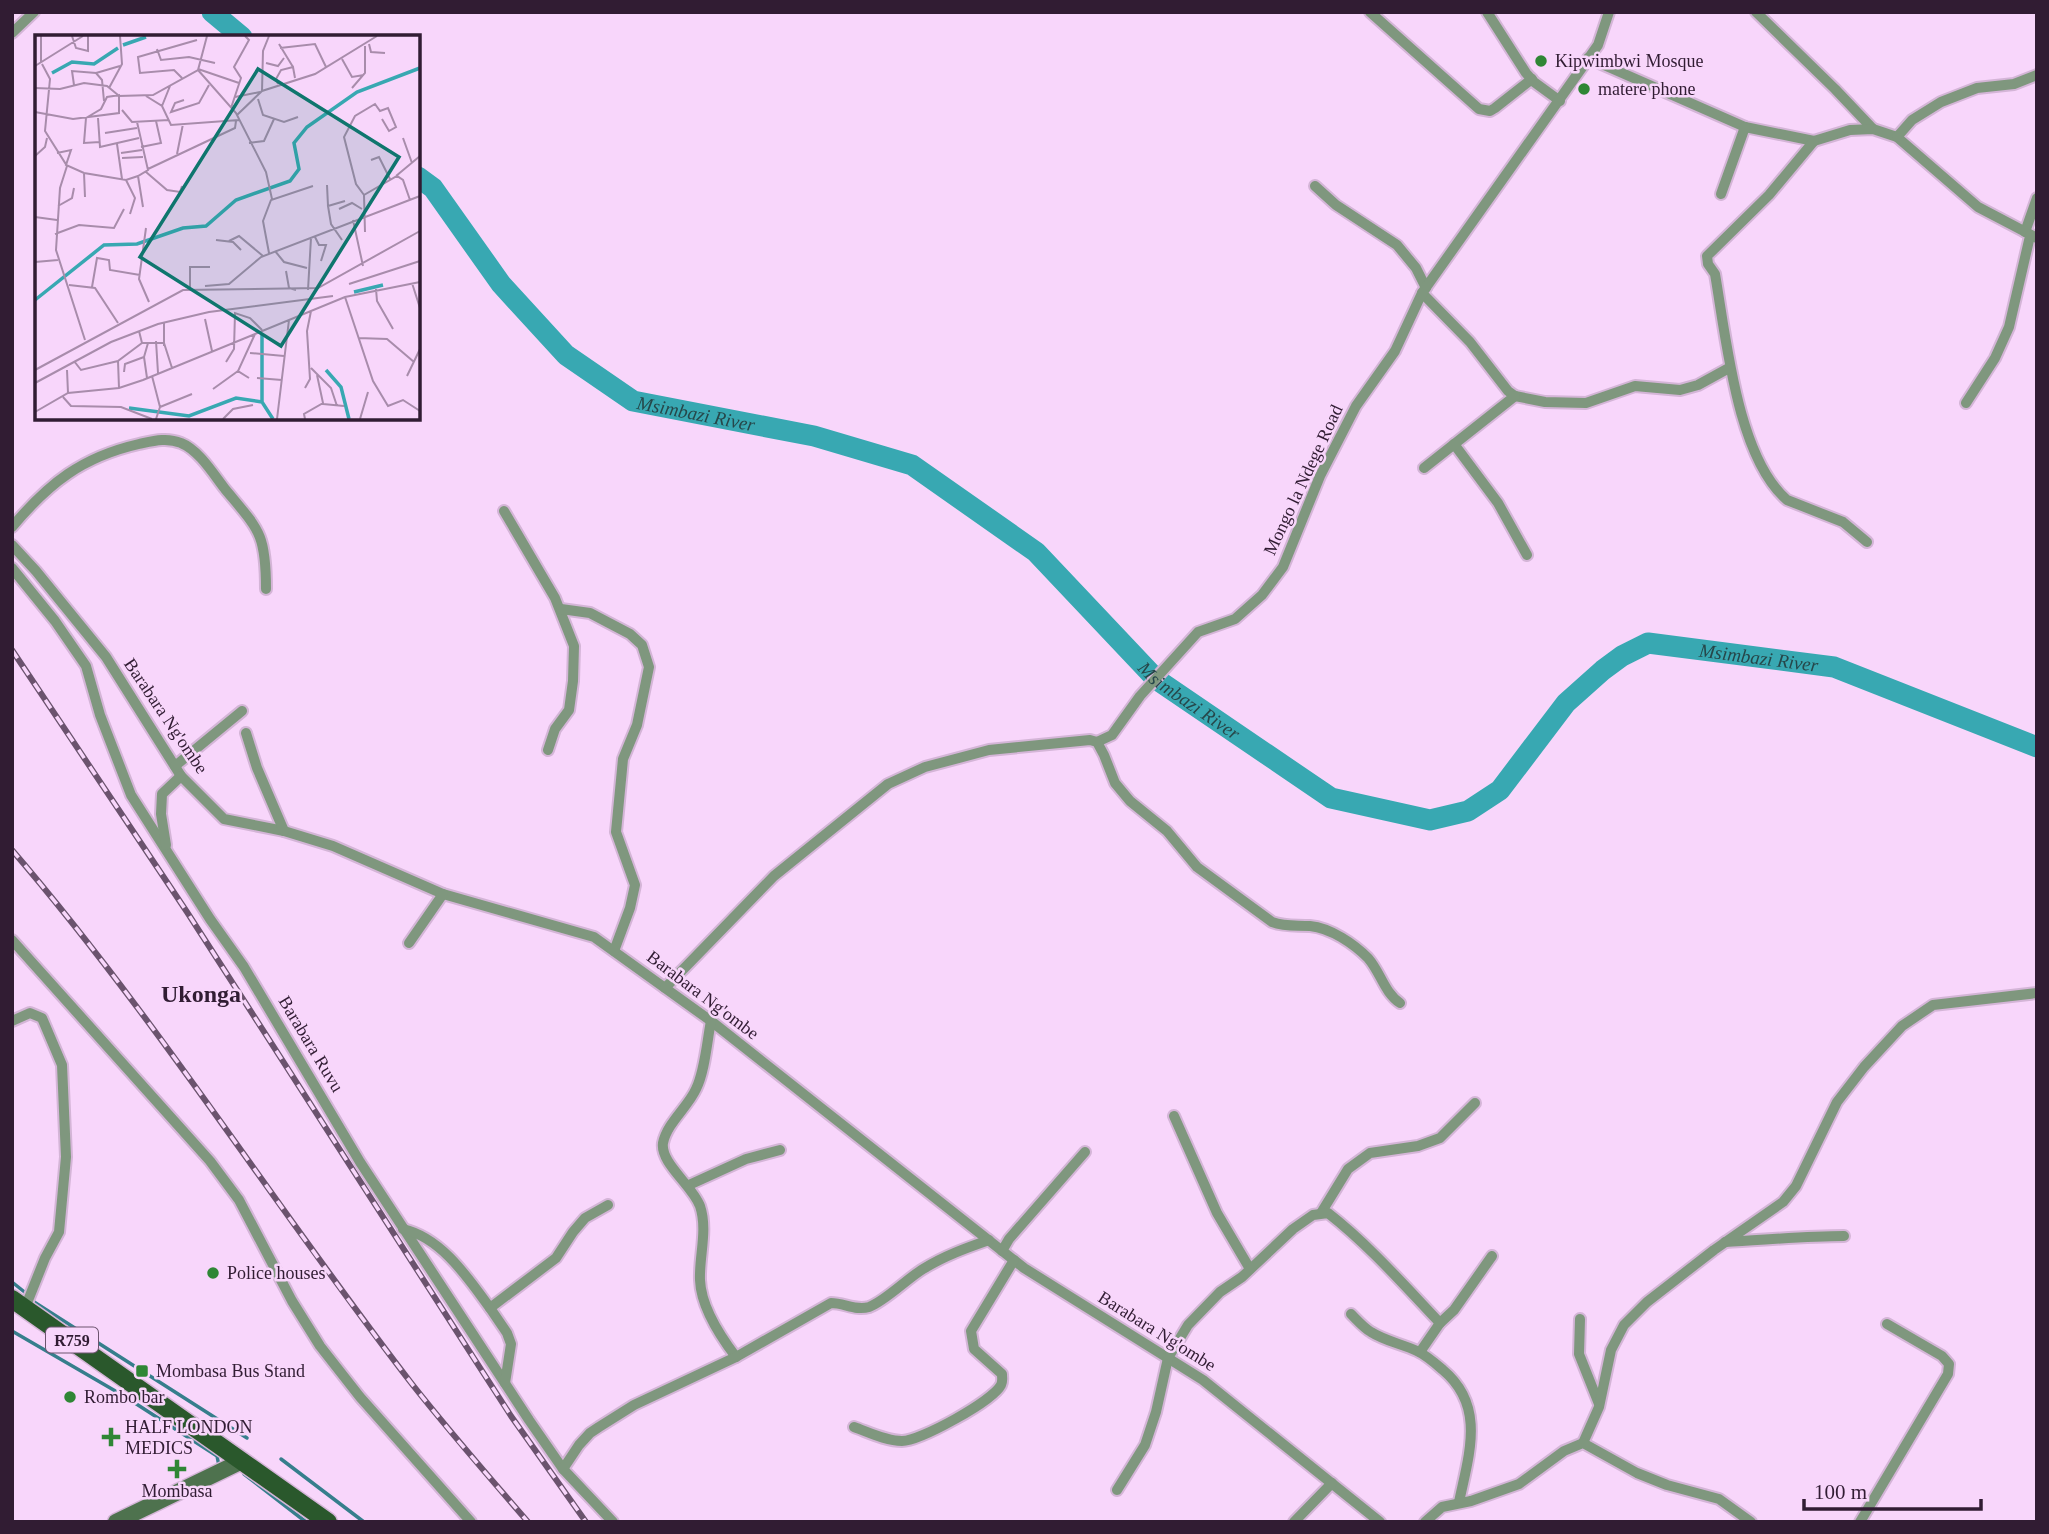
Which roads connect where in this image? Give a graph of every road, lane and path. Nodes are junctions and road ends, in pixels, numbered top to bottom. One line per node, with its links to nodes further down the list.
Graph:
1 (34, 12): 6 (street)
2 (1370, 12): 9 (street)
3 (1487, 12): 9 (street)
4 (1609, 12): 7 (street, Mongo la Ndege Road)
5 (1756, 12): 12 (street)
6 (12, 33)
7 (1588, 58): 10 (street, Mongo la Ndege Road); 11 (street)
8 (2037, 75): 13 (street)
9 (1532, 79): 10 (street)
10 (1560, 100): 19 (street, Mongo la Ndege Road)
11 (1745, 127): 14 (street); 16 (street)
12 (1872, 129): 13 (street); 14 (street)
13 (1897, 138): 18 (street)
14 (1814, 141): 20 (street)
15 (1315, 186): 19 (street)
16 (1721, 194)
17 (2037, 198): 18 (street)
18 (2031, 235): 22 (street)
19 (1424, 291): 21 (street); 35 (street, Mongo la Ndege Road)
20 (1729, 368): 21 (street); 27 (street)
21 (1515, 396): 23 (street)
22 (1966, 403)
23 (1454, 444): 24 (street); 29 (street)
24 (1424, 468)
25 (504, 511): 32 (street)
26 (12, 527): 31 (street)
27 (1867, 542)
28 (12, 545): 37 (street, Barabara Ng'ombe)
29 (1527, 555)
30 (12, 568): 39 (street, Barabara Ruvu)
31 (266, 589)
32 (561, 609): 36 (street); 43 (street)
33 (242, 710): 37 (street)
34 (246, 733): 38 (street)
35 (1097, 742): 44 (street); 46 (street)
36 (548, 750)
37 (178, 771): 38 (street, Barabara Ng'ombe); 39 (street)
38 (284, 831): 40 (street, Barabara Ng'ombe)
39 (168, 853): 56 (street, Barabara Ruvu)
40 (443, 894): 42 (street); 43 (street, Barabara Ng'ombe)
41 (12, 940): 84 (street)
42 (409, 943)
43 (614, 951): 44 (street, Barabara Ng'ombe)
44 (665, 988): 48 (street, Barabara Ng'ombe)
45 (2037, 993): 59 (street)
46 (1400, 1003)
47 (12, 1021): 64 (street)
48 (711, 1021): 53 (street); 58 (street, Barabara Ng'ombe)
49 (1475, 1103): 55 (street)
50 (1174, 1116): 63 (street)
51 (780, 1150): 53 (street)
52 (1085, 1152): 60 (street)
53 (689, 1185): 71 (street)
54 (608, 1205): 65 (street)
55 (1321, 1213): 63 (street); 68 (street)
56 (403, 1229): 65 (street); 73 (street, Barabara Ruvu)
57 (1844, 1236): 59 (street)
58 (989, 1240): 60 (street, Barabara Ng'ombe); 71 (street)
59 (1724, 1242): 74 (street)
60 (1002, 1251): 62 (street, Barabara Ng'ombe)
61 (1492, 1256): 68 (street)
62 (1014, 1261): 72 (street, Barabara Ng'ombe); 75 (street)
63 (1250, 1269): 72 (street)
64 (19, 1304): 77 (main road, R759)
65 (490, 1308): 73 (street)
66 (1351, 1314): 70 (street)
67 (1580, 1319): 74 (street)
68 (1440, 1323): 70 (street)
69 (1887, 1324): 90 (street)
70 (1420, 1352): 81 (street)
71 (736, 1357): 78 (street)
72 (1168, 1358): 79 (street, Barabara Ng'ombe); 80 (street)
73 (505, 1383): 78 (street, Barabara Ruvu)
74 (1600, 1407): 76 (street)
75 (854, 1427)
76 (1583, 1443): 81 (street); 89 (street)
77 (242, 1461): 82 (street); 83 (main road, R759)
78 (563, 1469): 85 (street, Barabara Ruvu)
79 (1332, 1483): 86 (street); 87 (street, Barabara Ng'ombe)
80 (1117, 1490)
81 (1459, 1502): 88 (street)
82 (116, 1522)
83 (328, 1522)
84 (471, 1522)
85 (612, 1522)
86 (1294, 1522)
87 (1380, 1522)
88 (1425, 1522)
89 (1751, 1522)
90 (1860, 1522)

